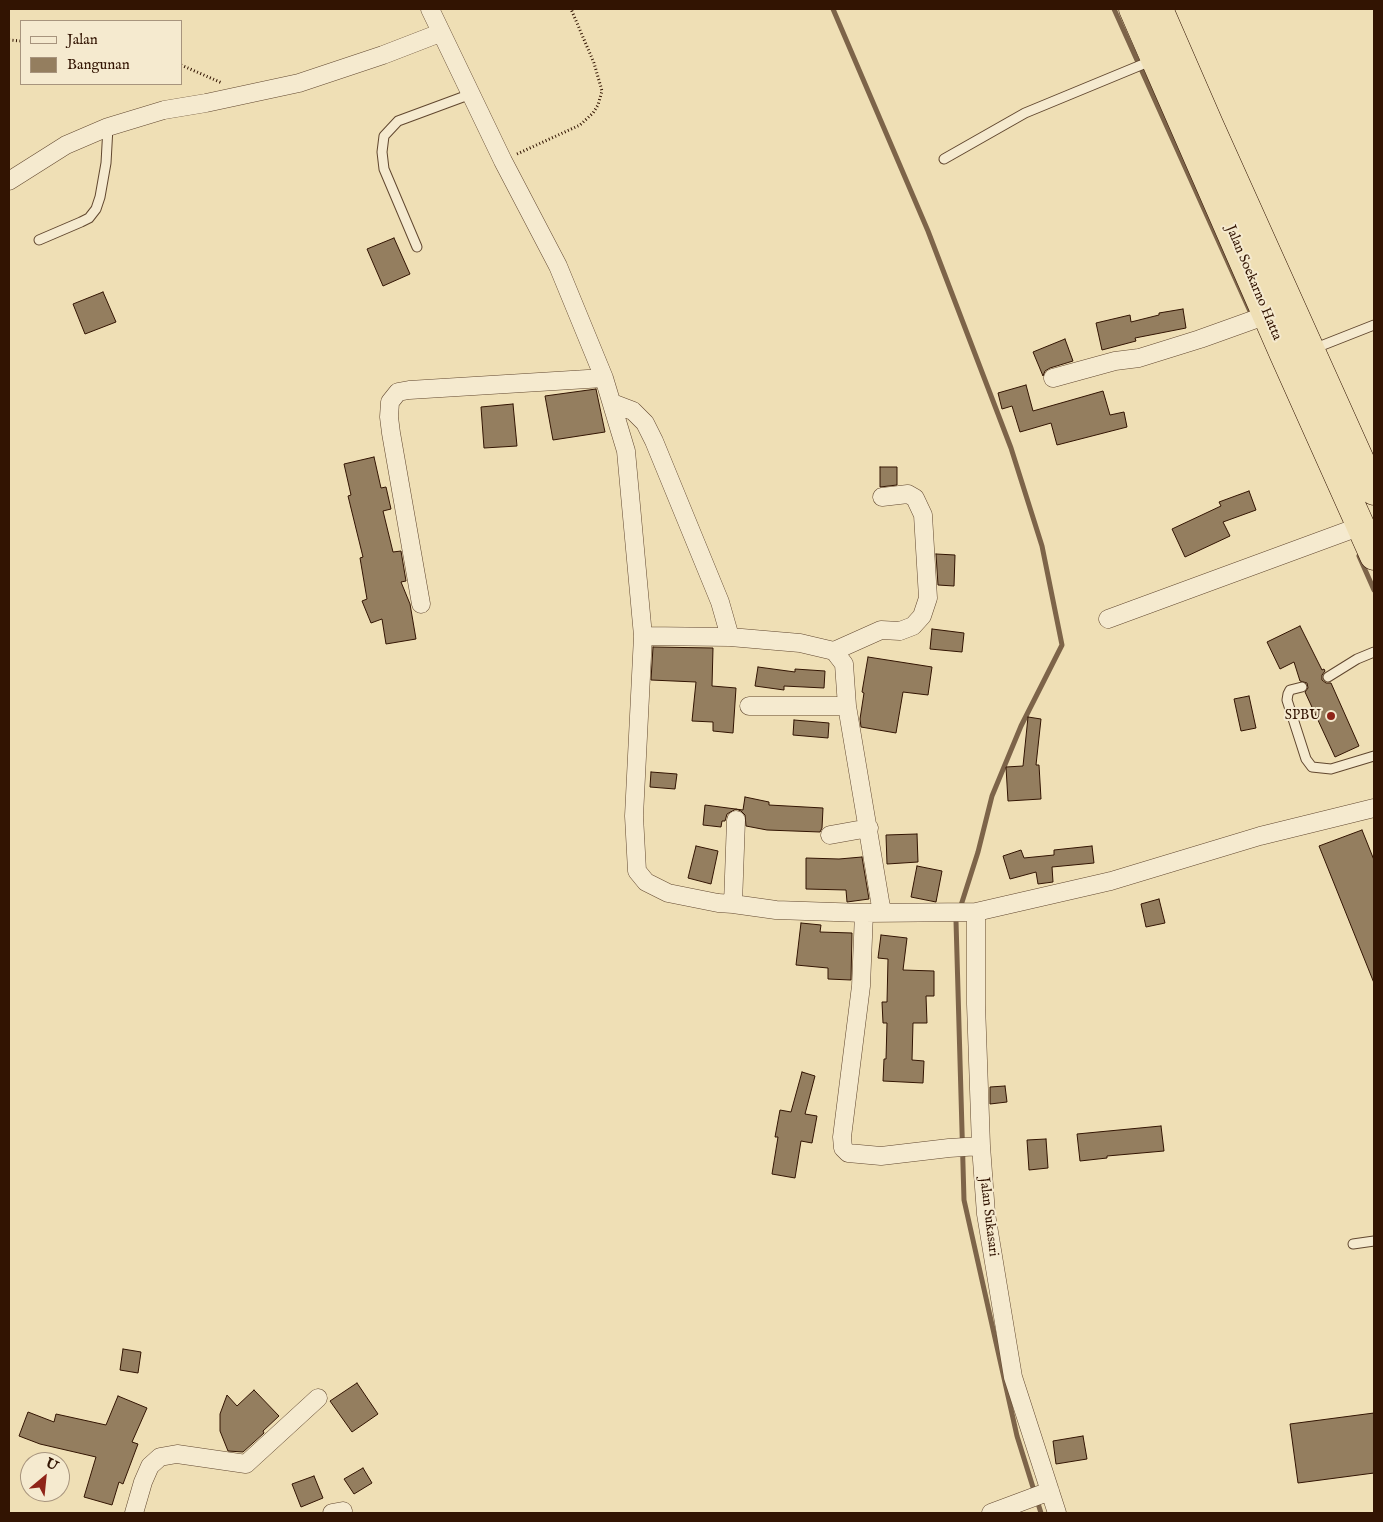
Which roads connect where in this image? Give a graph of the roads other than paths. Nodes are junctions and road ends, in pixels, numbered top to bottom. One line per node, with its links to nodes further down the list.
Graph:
1 (430, 9): 4 (street)
2 (1133, 9): 5 (highway, Jalan Soekarno Hatta)
3 (1159, 9): 14 (highway, Jalan Soekarno Hatta)
4 (440, 33): 6 (street); 7 (street)
5 (1150, 60): 8 (lane); 12 (highway, Jalan Soekarno Hatta)
6 (471, 94): 11 (lane); 15 (street)
7 (108, 127): 9 (street); 10 (lane)
8 (944, 159)
9 (9, 181)
10 (39, 240)
11 (417, 247)
12 (1262, 316): 16 (street); 20 (highway, Jalan Soekarno Hatta)
13 (1374, 325): 14 (lane)
14 (1310, 350): 18 (highway, Jalan Soekarno Hatta)
15 (604, 378): 17 (street); 22 (street)
16 (1053, 378)
17 (612, 403): 24 (street); 25 (street)
18 (1374, 491)
19 (882, 498): 26 (street)
20 (1357, 528): 21 (highway, Jalan Soekarno Hatta); 23 (street)
21 (1374, 556)
22 (421, 604)
23 (1108, 619)
24 (642, 636): 25 (street); 37 (street)
25 (730, 637): 26 (street)
26 (834, 651): 31 (street)
27 (1374, 652): 28 (lane)
28 (1328, 677)
29 (1302, 686): 32 (lane)
30 (749, 706): 31 (street)
31 (847, 706): 35 (street)
32 (1374, 756)
33 (1374, 808): 38 (street)
34 (736, 820): 37 (street)
35 (869, 828): 36 (street); 40 (street)
36 (830, 835)
37 (733, 904): 39 (street)
38 (971, 912): 40 (street); 41 (street, Jalan Sukasari)
39 (864, 913): 40 (street); 41 (street)
40 (882, 913)
41 (977, 1146): 45 (street, Jalan Sukasari)
42 (1374, 1241): 43 (lane)
43 (1353, 1244)
44 (318, 1398): 47 (street)
45 (1047, 1492): 46 (street); 48 (street, Jalan Sukasari)
46 (999, 1510)
47 (134, 1513)
48 (1057, 1513)

